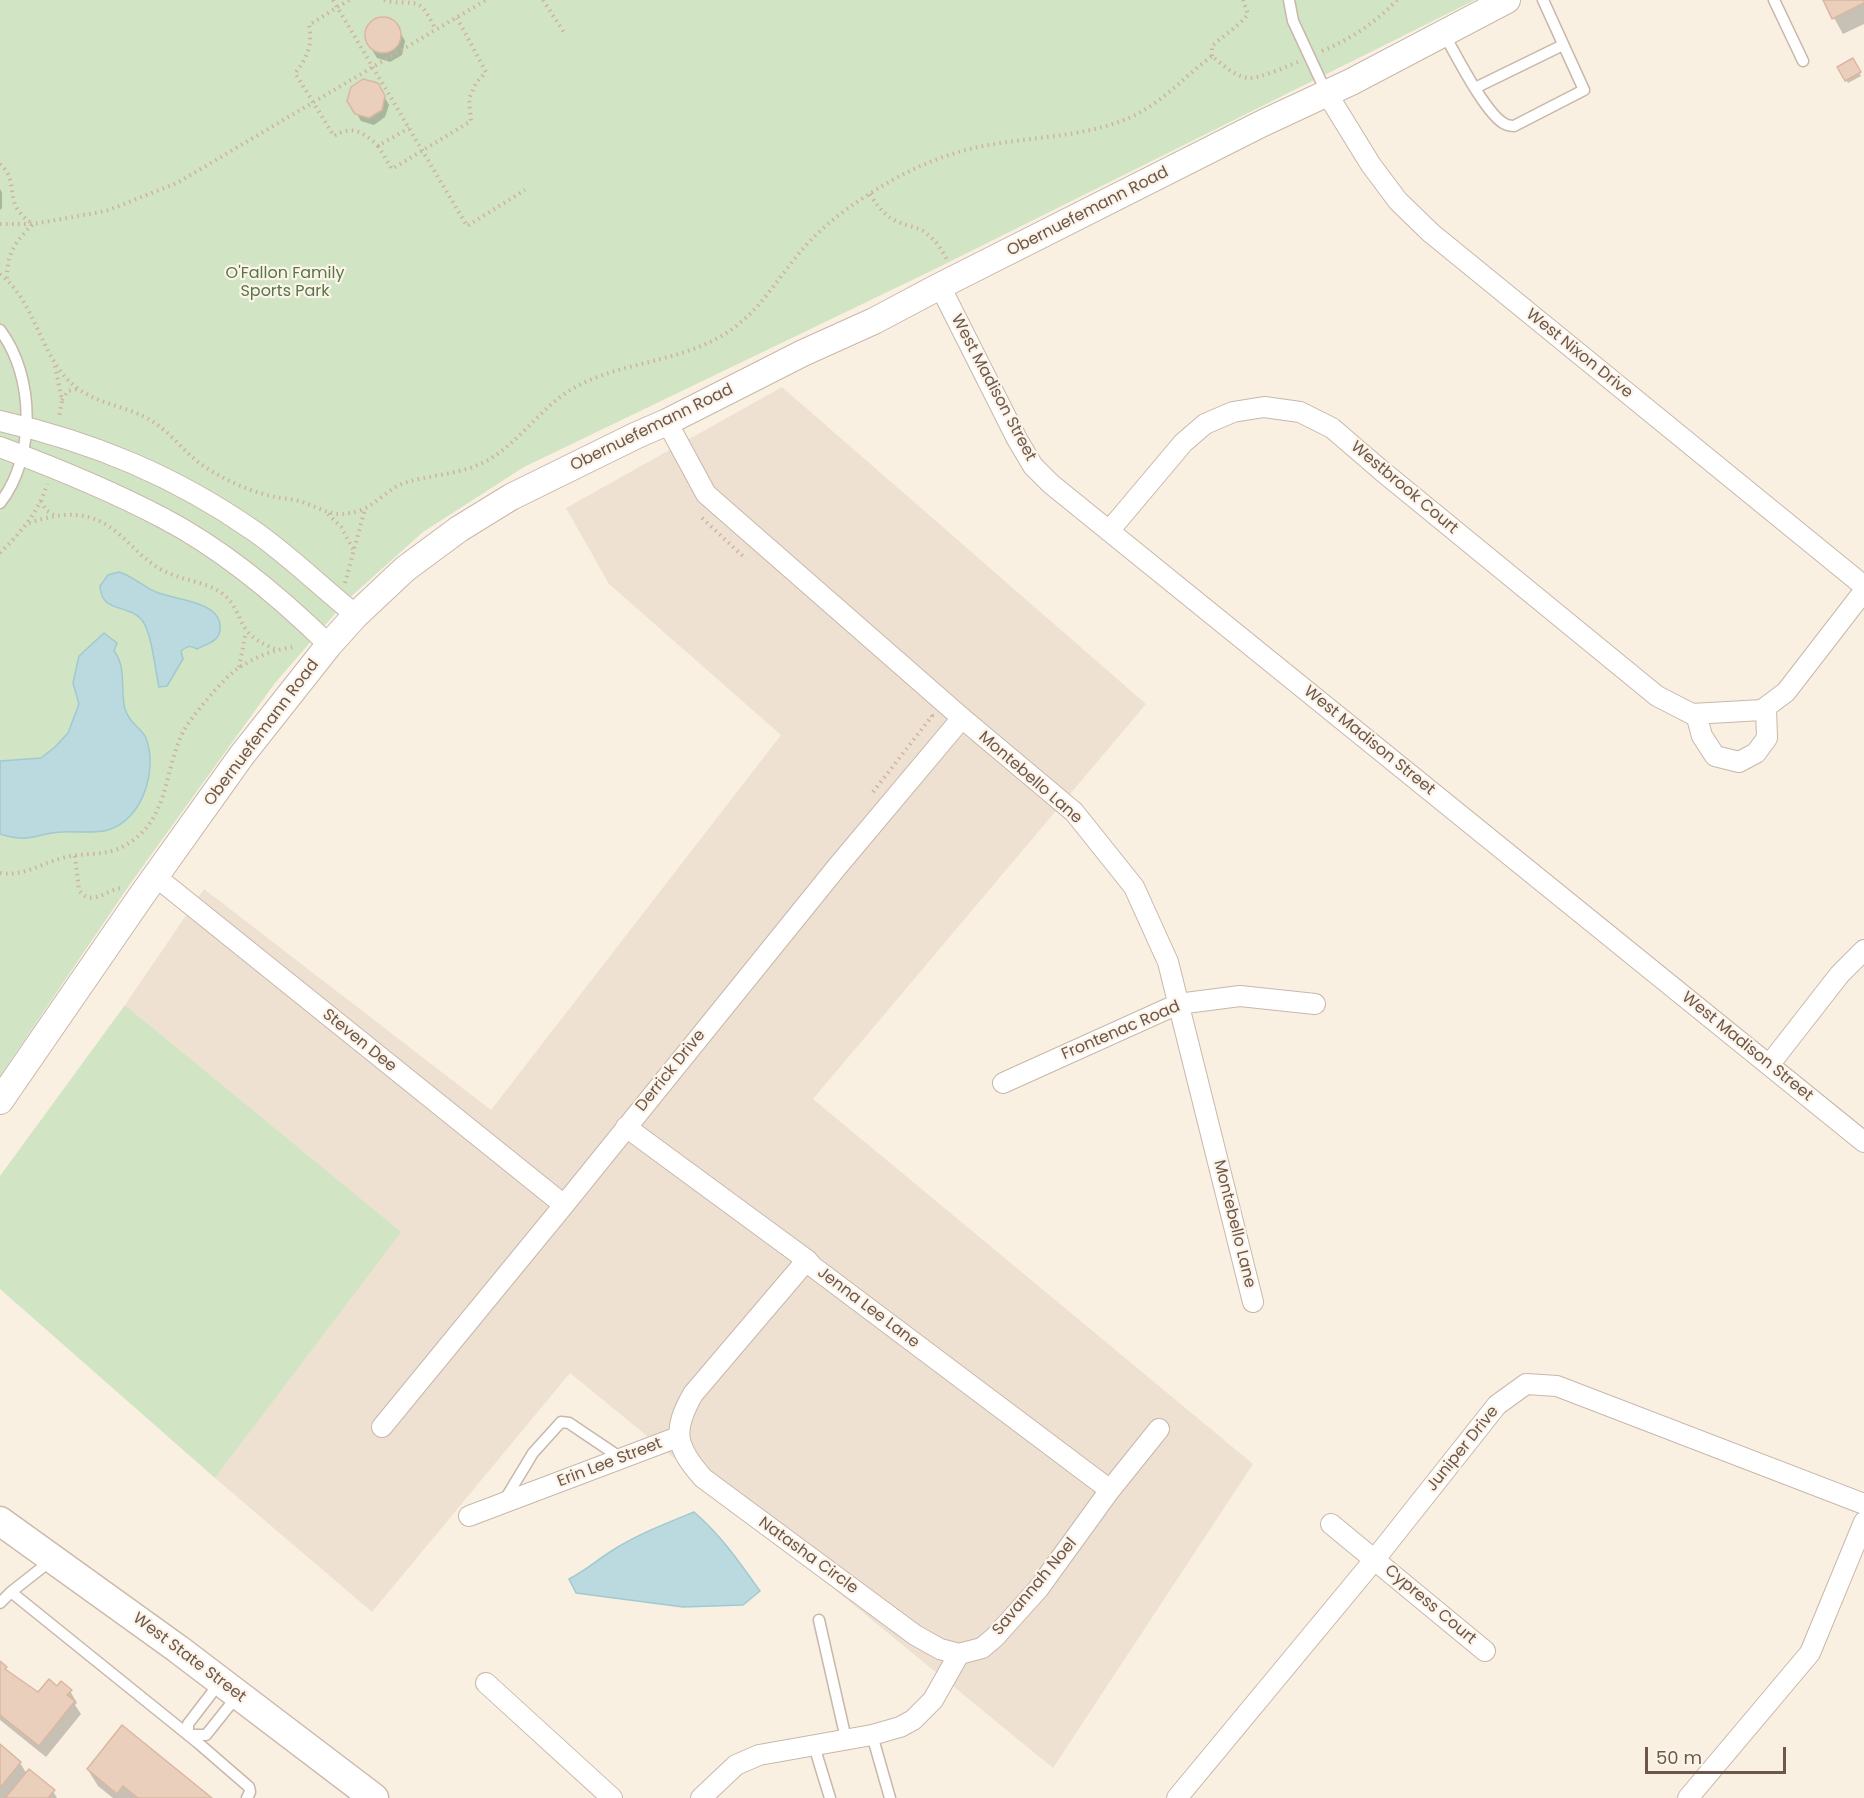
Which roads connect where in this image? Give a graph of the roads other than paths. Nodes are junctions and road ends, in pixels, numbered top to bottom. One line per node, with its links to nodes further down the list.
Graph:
1 (1289, 0): 9 (lane)
2 (1507, 0): 5 (street, Obernuefemann Road)
3 (1543, 0): 6 (lane)
4 (1774, 0): 7 (lane)
5 (1444, 34): 8 (lane); 9 (street, Obernuefemann Road)
6 (1563, 45): 8 (lane); 8 (lane)
7 (1803, 61)
8 (1475, 88)
9 (1326, 92): 10 (street, Obernuefemann Road); 19 (street, West Nixon Drive)
10 (940, 286): 13 (street, Obernuefemann Road); 18 (street, West Madison Street)
11 (0, 330): 14 (lane)
12 (0, 422): 14 (street)
13 (667, 422): 21 (street, Obernuefemann Road); 25 (street, Montebello Lane)
14 (27, 428): 16 (lane); 21 (street)
15 (0, 447): 16 (street)
16 (23, 455): 17 (lane); 22 (street)
17 (0, 503)
18 (1109, 531): 24 (street, Westbrook Court); 30 (street, West Madison Street)
19 (1864, 586)
20 (1864, 591): 23 (street)
21 (356, 615): 22 (street, Obernuefemann Road)
22 (329, 645): 26 (street, Obernuefemann Road)
23 (1766, 707): 24 (street, Westbrook Court); 24 (street)
24 (1696, 714)
25 (962, 718): 28 (street, Montebello Lane); 33 (street, Derrick Drive)
26 (155, 876): 32 (street, Obernuefemann Road); 35 (street, Steven Dee)
27 (1864, 950): 30 (street)
28 (1178, 1004): 29 (street, Frontenac Road); 31 (street, Frontenac Road); 37 (street, Montebello Lane)
29 (1315, 1004)
30 (1769, 1065): 34 (street, West Madison Street)
31 (1004, 1083)
32 (0, 1101)
33 (626, 1127): 35 (street, Derrick Drive); 36 (street, Jenna Lee Lane)
34 (1864, 1142)
35 (564, 1206): 38 (street, Derrick Drive)
36 (807, 1260): 40 (street, Erin Lee Street); 42 (street, Jenna Lee Lane)
37 (1253, 1302)
38 (382, 1427)
39 (1160, 1429): 42 (street, Savannah Noel)
40 (678, 1437): 41 (street, Erin Lee Street); 55 (street, Natasha Circle)
41 (621, 1458): 43 (street, Erin Lee Street); 43 (lane)
42 (1110, 1490): 55 (street, Savannah Noel)
43 (502, 1503): 45 (street, Erin Lee Street)
44 (1864, 1504): 50 (street, Juniper Drive)
45 (468, 1516)
46 (0, 1521): 49 (main road, West State Street)
47 (1864, 1522): 69 (street)
48 (1331, 1524): 50 (street, Cypress Court)
49 (53, 1559): 51 (lane); 57 (main road, West State Street)
50 (1375, 1559): 54 (street, Cypress Court); 68 (street, Juniper Drive)
51 (11, 1592): 52 (lane); 58 (lane)
52 (0, 1604)
53 (819, 1620): 60 (lane)
54 (1485, 1651)
55 (958, 1654): 59 (street)
56 (486, 1683): 64 (street)
57 (230, 1688): 58 (lane); 58 (lane); 63 (main road, West State Street)
58 (188, 1735): 62 (lane)
59 (872, 1735): 60 (street); 67 (lane)
60 (846, 1739): 61 (street)
61 (814, 1746): 65 (street); 66 (lane)
62 (247, 1798)
63 (374, 1798)
64 (612, 1798)
65 (701, 1798)
66 (830, 1798)
67 (890, 1798)
68 (1177, 1798)
69 (1688, 1798)

